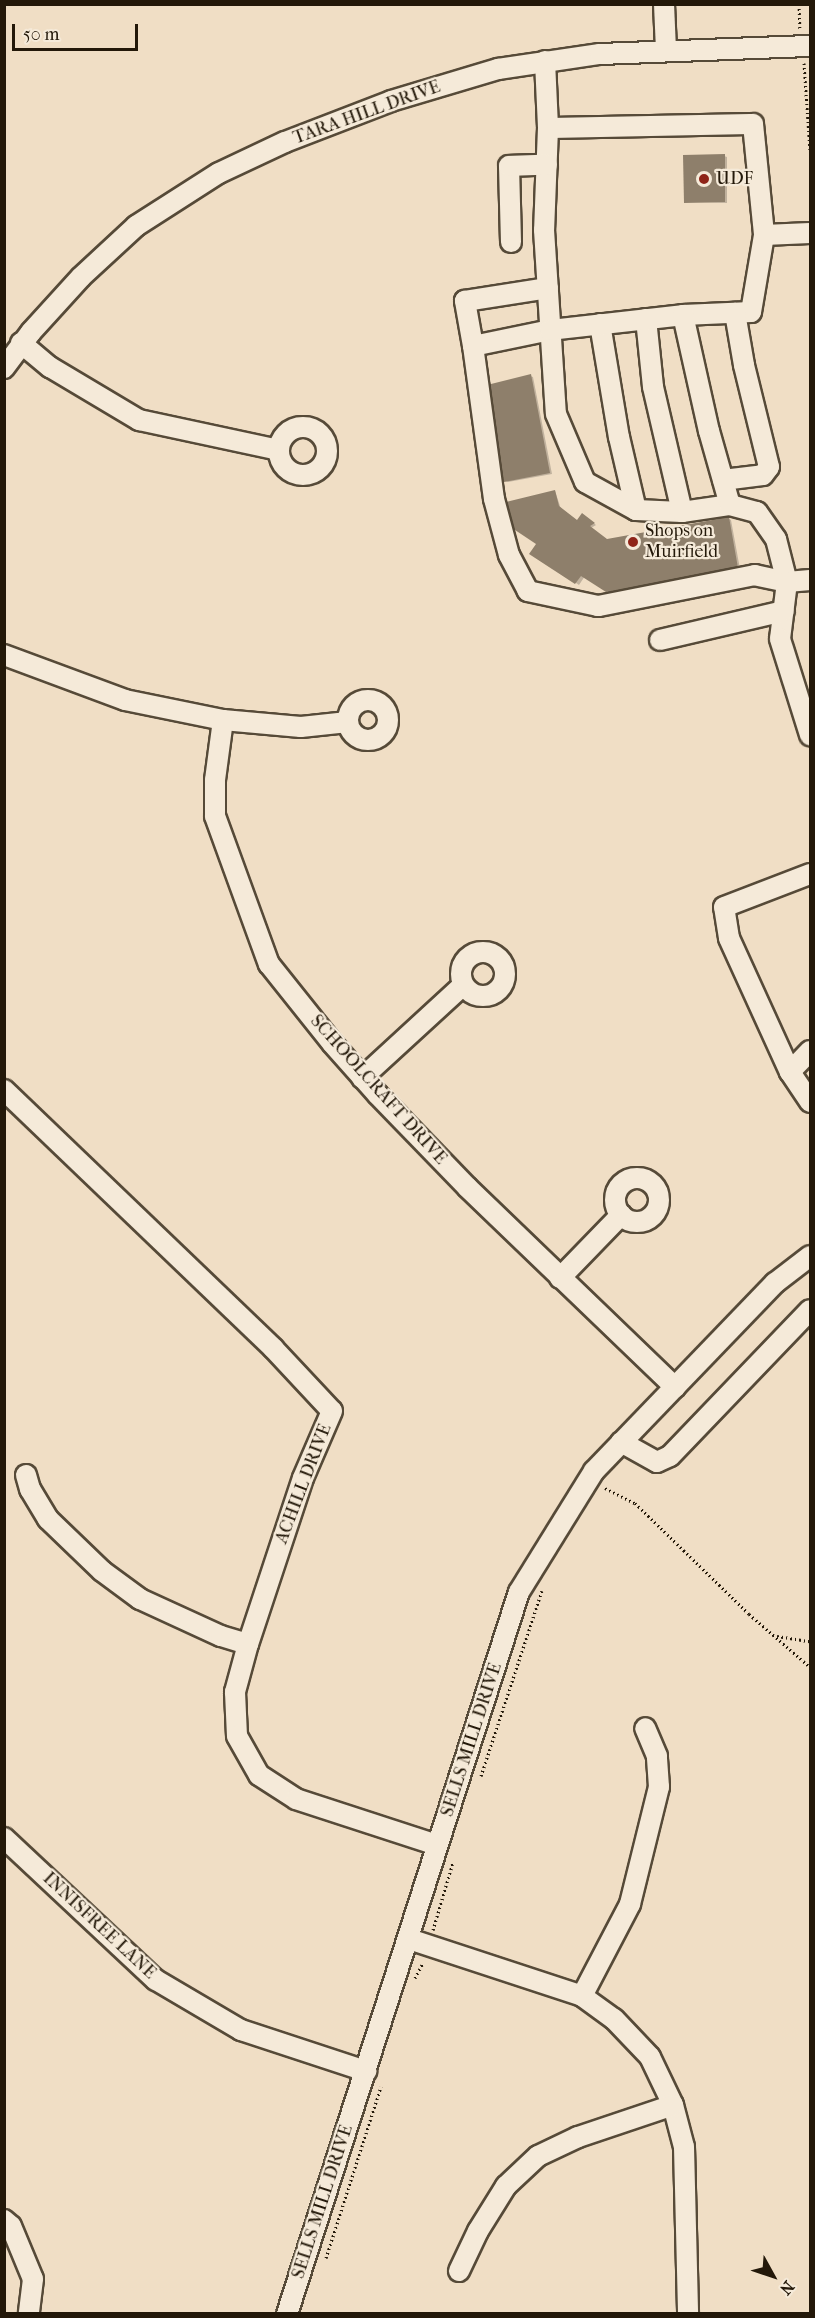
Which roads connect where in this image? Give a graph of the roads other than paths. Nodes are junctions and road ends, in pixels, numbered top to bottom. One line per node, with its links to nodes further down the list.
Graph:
1 (664, 4): 3 (street)
2 (806, 46): 3 (street, TARA HILL DRIVE)
3 (666, 50): 4 (street, TARA HILL DRIVE)
4 (545, 61): 5 (street); 16 (street, TARA HILL DRIVE)
5 (548, 128): 6 (street); 8 (street)
6 (547, 165): 9 (street); 10 (street)
7 (810, 233): 8 (street)
8 (764, 235): 11 (street)
9 (511, 242)
10 (548, 288): 15 (street); 17 (street)
11 (735, 312): 12 (street); 20 (street)
12 (684, 315): 13 (street); 20 (street)
13 (646, 319): 14 (street); 23 (street)
14 (600, 324): 15 (street); 22 (street)
15 (550, 330): 17 (street); 22 (street)
16 (21, 343): 18 (street, TARA HILL DRIVE); 19 (street)
17 (473, 346): 25 (street)
18 (4, 368)
19 (279, 450)
20 (723, 480): 21 (street)
21 (730, 506): 23 (street); 25 (street)
22 (636, 510): 23 (street)
23 (682, 512)
24 (810, 580): 25 (street)
25 (787, 582): 26 (street)
26 (784, 611): 27 (street); 31 (street)
27 (660, 639)
28 (4, 655): 29 (street)
29 (223, 720): 30 (street); 36 (street, SCHOOLCRAFT DRIVE)
30 (348, 722)
31 (810, 735)
32 (810, 874): 35 (street)
33 (463, 985): 36 (street)
34 (810, 1051): 35 (street)
35 (790, 1072): 38 (street)
36 (362, 1078): 41 (street, SCHOOLCRAFT DRIVE)
37 (4, 1090): 46 (street, ACHILL DRIVE)
38 (810, 1102)
39 (621, 1215): 41 (street)
40 (810, 1256): 43 (street, SELLS MILL DRIVE)
41 (560, 1278): 43 (street, SCHOOLCRAFT DRIVE)
42 (810, 1310): 44 (street)
43 (675, 1387): 44 (street, SELLS MILL DRIVE)
44 (621, 1442): 49 (street, SELLS MILL DRIVE)
45 (26, 1475): 46 (street)
46 (248, 1644): 49 (street, ACHILL DRIVE)
47 (645, 1728): 51 (street)
48 (4, 1838): 52 (street, INNISFREE LANE)
49 (437, 1845): 50 (street, SELLS MILL DRIVE)
50 (419, 1942): 51 (street); 52 (street, SELLS MILL DRIVE)
51 (582, 1996): 53 (street)
52 (375, 2075): 57 (street, SELLS MILL DRIVE)
53 (673, 2105): 55 (street); 58 (street)
54 (4, 2220): 56 (street)
55 (459, 2271)
56 (29, 2313)
57 (287, 2313)
58 (688, 2313)

